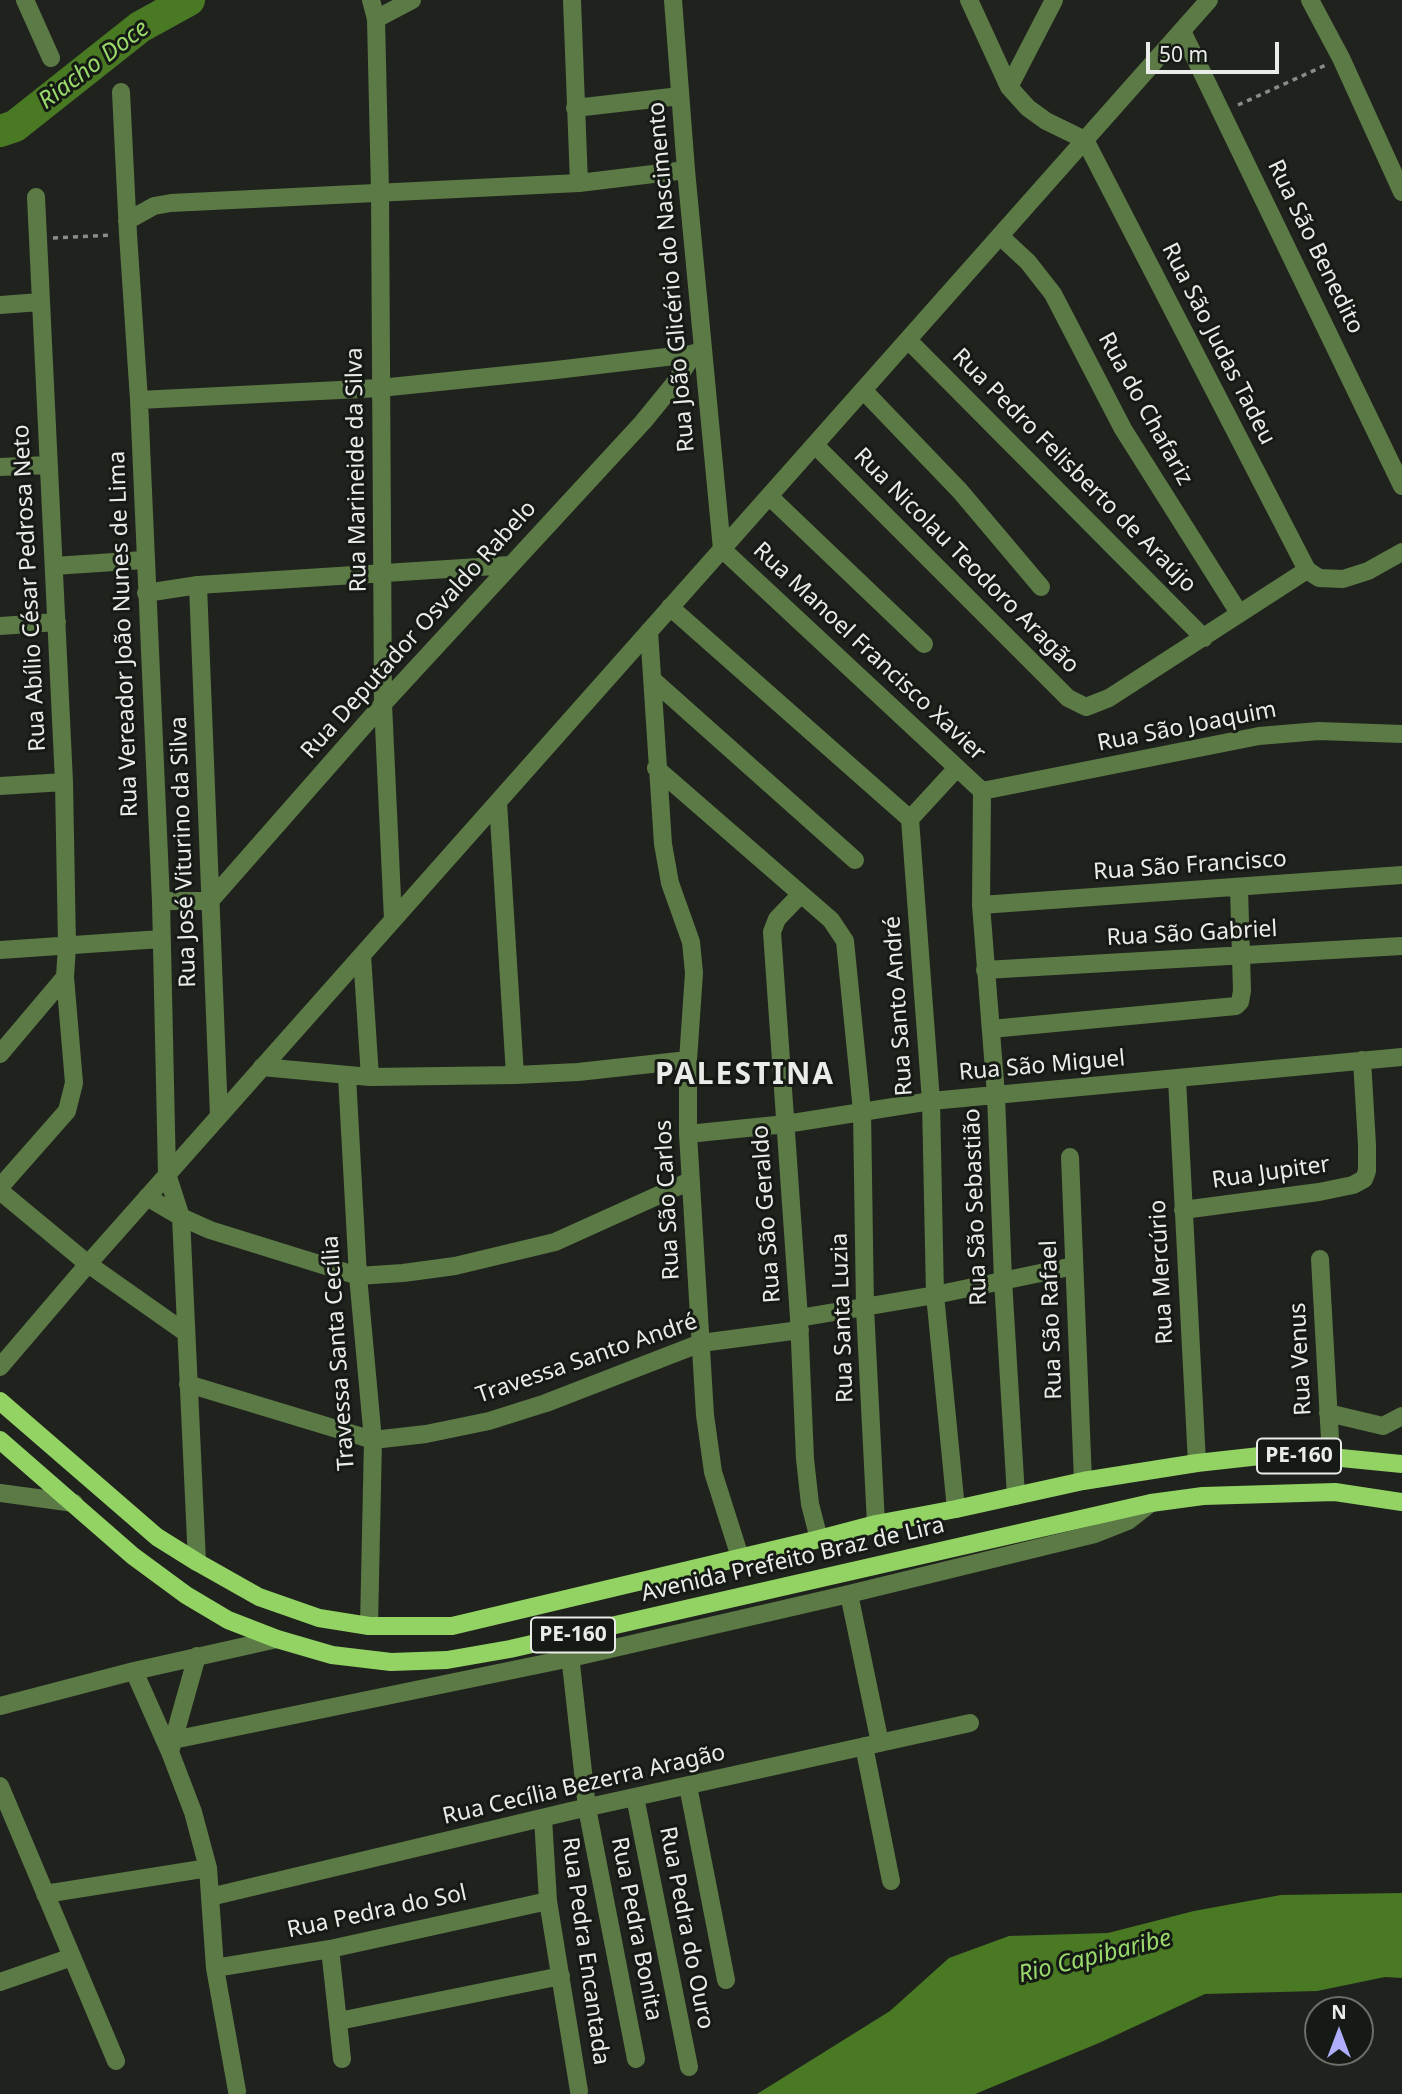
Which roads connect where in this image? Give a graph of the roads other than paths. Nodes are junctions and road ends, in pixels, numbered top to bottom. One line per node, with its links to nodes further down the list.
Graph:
1 (25, 0): 12 (street)
2 (371, 0): 10 (street, Rua Marineide da Silva)
3 (412, 0): 10 (street)
4 (572, 0): 16 (street)
5 (673, 0): 15 (street, Rua João Glicério do Nascimento)
6 (969, 0): 13 (street)
7 (1054, 0): 13 (street)
8 (1209, 0): 11 (street)
9 (1310, 0): 21 (street)
10 (376, 19): 20 (street, Rua Marineide da Silva)
11 (1182, 31): 17 (street); 35 (street, Rua São Benedito)
12 (51, 58)
13 (1009, 86): 17 (street)
14 (121, 92): 23 (street, Rua Vereador João Nunes de Lima)
15 (680, 96): 16 (street); 18 (street, Rua João Glicério do Nascimento)
16 (575, 108): 19 (street)
17 (1085, 140): 24 (street); 42 (street, Rua São Judas Tadeu)
18 (686, 170): 19 (street); 28 (street, Rua João Glicério do Nascimento)
19 (579, 183): 20 (street)
20 (380, 192): 23 (street); 29 (street, Rua Marineide da Silva)
21 (1402, 192)
22 (36, 197): 25 (street, Rua Abílio César Pedrosa Neto)
23 (127, 228): 31 (street, Rua Vereador João Nunes de Lima)
24 (1000, 236): 27 (street); 48 (street, Rua do Chafariz)
25 (40, 302): 26 (street); 33 (street, Rua Abílio César Pedrosa Neto)
26 (0, 305)
27 (908, 340): 30 (street); 52 (street, Rua Pedro Felisberto de Araújo)
28 (699, 353): 29 (street); 37 (street, Rua João Glicério do Nascimento); 40 (street, Rua Deputador Osvaldo Rabelo)
29 (380, 388): 31 (street); 43 (street, Rua Marineide da Silva)
30 (863, 390): 32 (street); 45 (street)
31 (139, 400): 39 (street, Rua Vereador João Nunes de Lima)
32 (815, 445): 36 (street); 52 (street, Rua Nicolau Teodoro Aragão)
33 (48, 465): 34 (street); 41 (street, Rua Abílio César Pedrosa Neto)
34 (0, 467)
35 (1402, 486)
36 (769, 496): 37 (street); 53 (street)
37 (722, 549): 47 (street); 58 (street, Rua Manoel Francisco Xavier)
38 (1402, 552): 42 (street)
39 (144, 560): 41 (street); 46 (street, Rua Vereador João Nunes de Lima)
40 (510, 565): 43 (street); 55 (street, Rua Deputador Osvaldo Rabelo)
41 (54, 566): 49 (street, Rua Abílio César Pedrosa Neto)
42 (1307, 570): 48 (street)
43 (383, 573): 44 (street); 55 (street, Rua Marineide da Silva)
44 (198, 585): 46 (street); 69 (street, Rua José Viturino da Silva)
45 (1041, 587)
46 (146, 593): 68 (street, Rua Vereador João Nunes de Lima)
47 (670, 607): 51 (street); 63 (street)
48 (1239, 613): 52 (street)
49 (57, 622): 50 (street); 59 (street, Rua Abílio César Pedrosa Neto)
50 (0, 626)
51 (649, 631): 54 (street, Rua São Carlos); 62 (street)
52 (1205, 638)
53 (925, 644)
54 (654, 681): 57 (street, Rua São Carlos); 64 (street)
55 (383, 704): 69 (street, Rua Deputador Osvaldo Rabelo); 71 (street, Rua Marineide da Silva)
56 (1402, 734): 61 (street, Rua São Joaquim)
57 (656, 768): 67 (street, Rua Santa Luzia); 83 (street, Rua São Carlos)
58 (957, 768): 61 (street, Rua Manoel Francisco Xavier); 63 (street)
59 (64, 782): 60 (street); 73 (street, Rua Abílio César Pedrosa Neto)
60 (0, 786)
61 (982, 791): 70 (street, Rua São Sebastião)
62 (498, 802): 71 (street); 86 (street)
63 (910, 819): 91 (street, Rua Santo André)
64 (855, 860)
65 (1402, 875): 66 (street, Rua São Francisco)
66 (1239, 888): 70 (street, Rua São Francisco); 77 (street)
67 (801, 894): 92 (street, Rua Santa Luzia); 94 (street, Rua São Geraldo)
68 (161, 901): 69 (street); 72 (street, Rua Vereador João Nunes de Lima)
69 (209, 901): 93 (street, Rua José Viturino da Silva)
70 (981, 905): 78 (street, Rua São Sebastião)
71 (393, 920): 76 (street)
72 (161, 939): 73 (street); 97 (street, Rua Vereador João Nunes de Lima)
73 (67, 946): 75 (street); 79 (street, Rua Abílio César Pedrosa Neto)
74 (1402, 947): 77 (street, Rua São Gabriel)
75 (0, 950)
76 (362, 955): 85 (street); 88 (street)
77 (1242, 956): 78 (street, Rua São Gabriel); 80 (street)
78 (985, 970): 80 (street, Rua São Sebastião)
79 (65, 977): 81 (street); 99 (street, Rua Abílio César Pedrosa Neto)
80 (990, 1029): 90 (street, Rua São Sebastião)
81 (0, 1054)
82 (1402, 1057): 84 (street, Rua São Miguel)
83 (688, 1060): 86 (street); 95 (street, Rua São Carlos)
84 (1362, 1060): 89 (street, Rua São Miguel); 101 (street, Rua Jupiter)
85 (262, 1067): 87 (street); 93 (street)
86 (515, 1075): 88 (street)
87 (346, 1076): 88 (street); 106 (street, Travessa Santa Cecília)
88 (370, 1077)
89 (1177, 1079): 90 (street, Rua São Miguel); 101 (street, Rua Mercúrio)
90 (996, 1095): 91 (street, Rua São Miguel); 107 (street, Rua São Sebastião)
91 (931, 1101): 92 (street, Rua São Miguel); 108 (street, Rua Santo André)
92 (862, 1111): 94 (street, Rua São Miguel); 109 (street, Rua Santa Luzia)
93 (219, 1116): 97 (street)
94 (786, 1124): 95 (street, Rua São Miguel); 110 (street, Rua São Geraldo)
95 (688, 1134): 98 (street, Rua São Carlos)
96 (1070, 1157): 105 (street, Rua São Rafael)
97 (167, 1174): 100 (street); 102 (street)
98 (690, 1181): 106 (street); 112 (street, Rua São Carlos)
99 (0, 1189): 104 (street)
100 (147, 1198): 102 (street); 104 (street)
101 (1183, 1210): 125 (street, Rua Mercúrio)
102 (181, 1217): 106 (street); 111 (street)
103 (1320, 1259): 116 (street, Rua Venus)
104 (88, 1264): 111 (street); 113 (street)
105 (1074, 1266): 107 (street, Travessa Santo André); 127 (street, Rua São Rafael)
106 (358, 1276): 121 (street, Travessa Santa Cecília)
107 (1003, 1280): 108 (street, Travessa Santo André); 129 (street, Rua São Sebastião)
108 (934, 1295): 109 (street, Travessa Santo André); 133 (street, Rua Santo André)
109 (865, 1308): 110 (street, Travessa Santo André); 134 (street, Rua Santa Luzia)
110 (799, 1324): 112 (street, Travessa Santo André); 135 (street, Rua São Geraldo)
111 (186, 1333): 114 (street)
112 (701, 1343): 121 (street, Travessa Santo André); 136 (street, Rua São Carlos)
113 (0, 1367)
114 (188, 1384): 121 (street, Travessa Santo André); 137 (street)
115 (0, 1401): 137 (main road, Avenida Prefeito Braz de Lira / PE-160)
116 (1328, 1413): 118 (street); 123 (street, Rua Venus)
117 (1402, 1416): 118 (street)
118 (1383, 1426): 119 (street)
119 (1402, 1432)
120 (0, 1440): 124 (main road, Avenida Prefeito Braz de Lira / PE-160)
121 (373, 1440): 139 (street, Travessa Santa Cecília)
122 (0, 1454): 124 (main road)
123 (1332, 1457): 125 (main road, PE-160); 126 (main road, PE-160)
124 (25, 1461): 131 (main road, Avenida Prefeito Braz de Lira / PE-160)
125 (1197, 1463): 127 (main road, Avenida Prefeito Braz de Lira / PE-160)
126 (1402, 1464)
127 (1083, 1481): 129 (main road, Avenida Prefeito Braz de Lira / PE-160)
128 (0, 1493): 131 (street)
129 (1016, 1496): 133 (main road, Avenida Prefeito Braz de Lira / PE-160)
130 (1402, 1502): 132 (main road, Avenida Prefeito Braz de Lira / PE-160)
131 (74, 1503): 141 (main road, Avenida Prefeito Braz de Lira / PE-160)
132 (1151, 1503): 138 (street); 140 (main road, Avenida Prefeito Braz de Lira / PE-160)
133 (956, 1509): 134 (main road, Avenida Prefeito Braz de Lira / PE-160)
134 (876, 1524): 135 (main road, Avenida Prefeito Braz de Lira / PE-160)
135 (819, 1539): 136 (main road, Avenida Prefeito Braz de Lira / PE-160)
136 (740, 1557): 139 (main road, Avenida Prefeito Braz de Lira / PE-160)
137 (197, 1562): 139 (main road, Avenida Prefeito Braz de Lira / PE-160)
138 (849, 1594): 143 (street); 147 (street)
139 (369, 1626)
140 (568, 1636): 141 (main road, Avenida Prefeito Braz de Lira / PE-160); 143 (street, Rua Pedra Bonita)
141 (277, 1639): 142 (street)
142 (197, 1656): 144 (street); 148 (street)
143 (570, 1658): 148 (street); 152 (street, Rua Pedra Bonita)
144 (134, 1671): 145 (street); 148 (street)
145 (0, 1706)
146 (970, 1723): 147 (street, Rua Cecília Bezerra Aragão)
147 (872, 1745): 150 (street, Rua Cecília Bezerra Aragão); 155 (street)
148 (172, 1746): 154 (street)
149 (0, 1786): 156 (street)
150 (688, 1786): 151 (street, Rua Cecília Bezerra Aragão); 163 (street)
151 (635, 1797): 152 (street, Rua Cecília Bezerra Aragão); 169 (street, Rua Pedra do Ouro)
152 (587, 1808): 153 (street, Rua Cecília Bezerra Aragão); 167 (street, Rua Pedra Bonita)
153 (543, 1818): 157 (street, Rua Cecília Bezerra Aragão); 158 (street, Rua Pedra Encantada)
154 (208, 1868): 156 (street); 157 (street)
155 (891, 1881)
156 (45, 1894): 160 (street)
157 (210, 1897): 161 (street)
158 (548, 1901): 159 (street, Rua Pedra do Sol); 162 (street, Rua Pedra Encantada)
159 (330, 1949): 161 (street, Rua Pedra do Sol); 165 (street)
160 (72, 1957): 164 (street); 168 (street)
161 (215, 1968): 170 (street)
162 (561, 1976): 165 (street); 171 (street, Rua Pedra Encantada)
163 (726, 1980)
164 (0, 1982)
165 (339, 2021): 166 (street)
166 (342, 2059)
167 (636, 2059)
168 (116, 2061)
169 (689, 2067)
170 (237, 2091)
171 (579, 2091)

